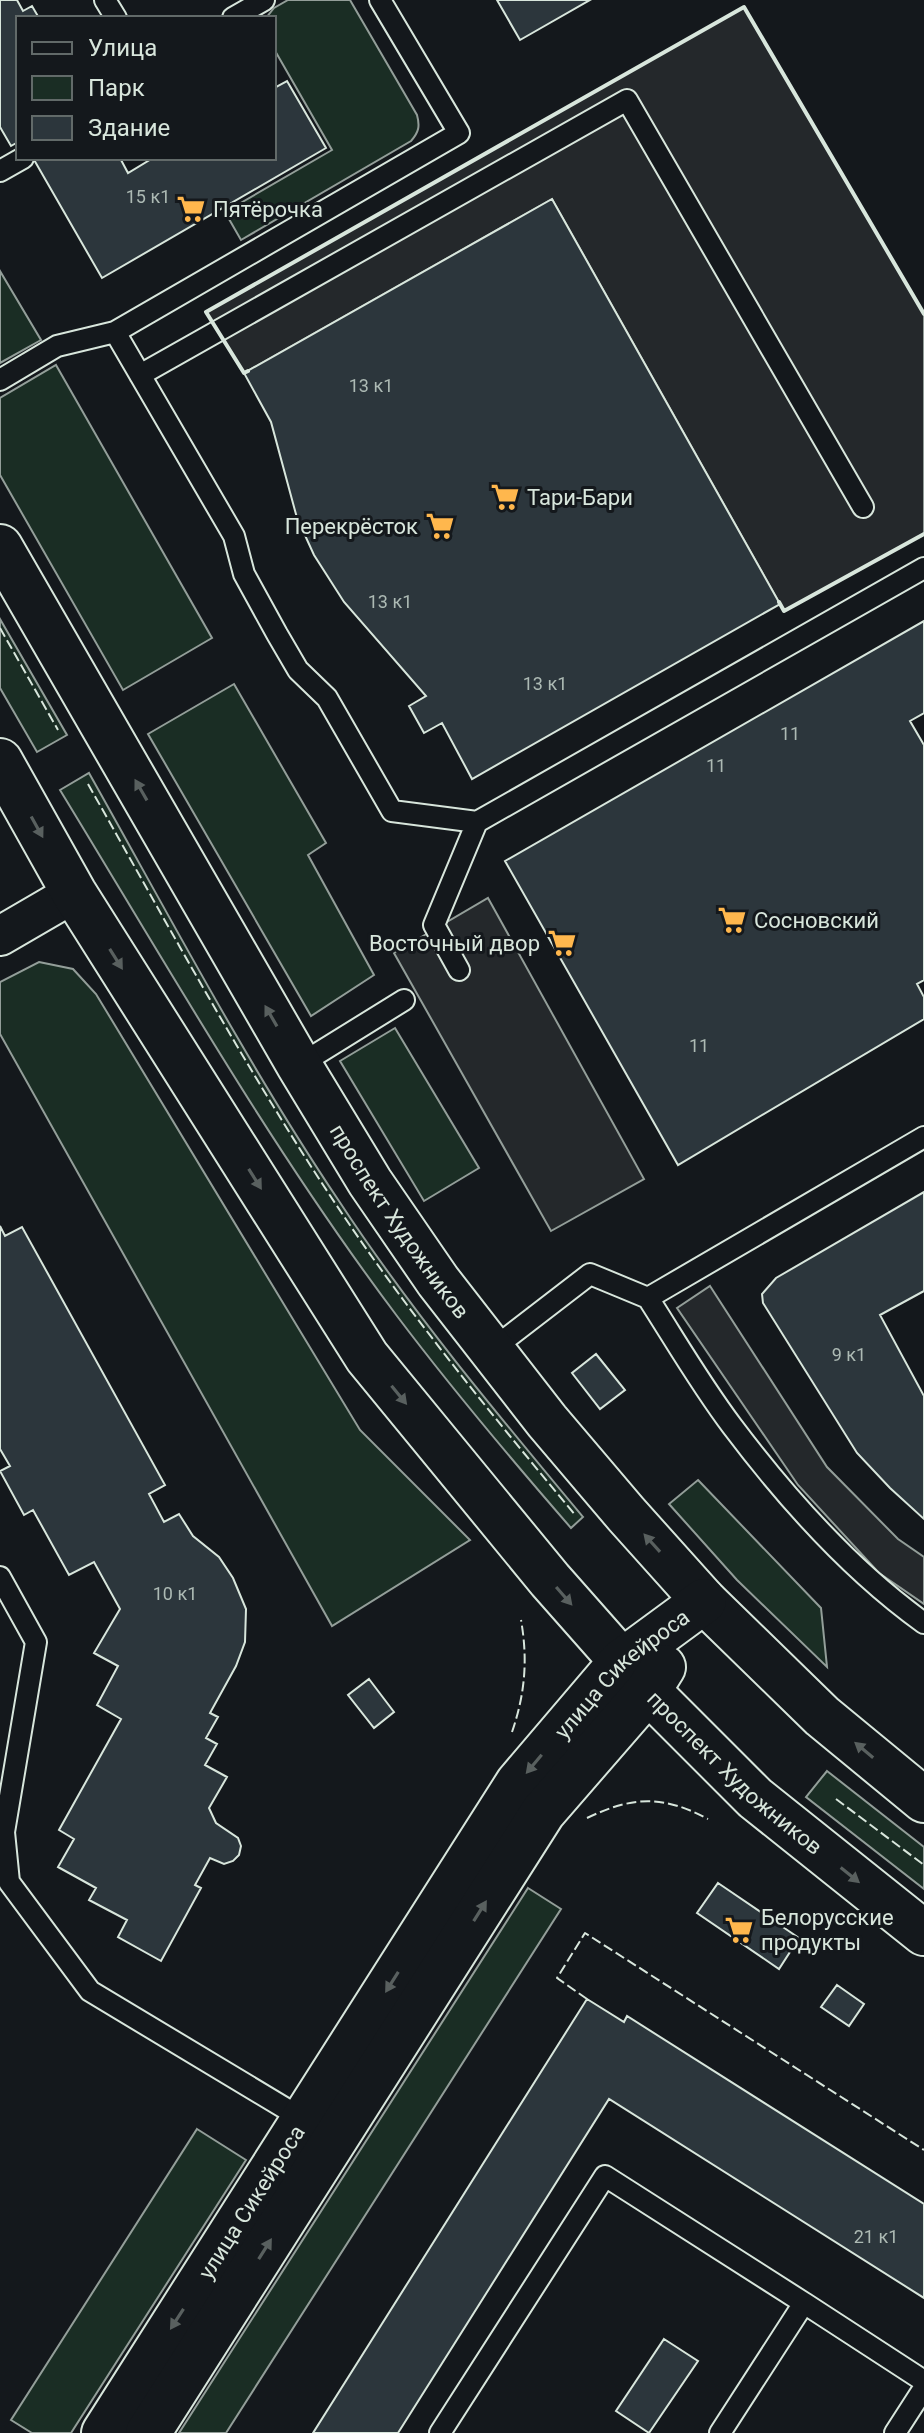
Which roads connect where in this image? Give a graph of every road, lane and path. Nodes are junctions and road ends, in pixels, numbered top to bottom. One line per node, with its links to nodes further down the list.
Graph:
1 (264, 0): 3 (lane)
2 (380, 0): 6 (lane)
3 (236, 16)
4 (19, 160): 5 (lane)
5 (0, 171)
6 (115, 332): 7 (lane); 8 (lane)
7 (140, 375): 9 (lane); 13 (lane)
8 (0, 380)
9 (863, 507)
10 (0, 547): 18 (street, проспект Художников, one-way to 10)
11 (924, 568): 13 (lane)
12 (0, 761): 14 (street, проспект Художников, one-way to 14)
13 (477, 822): 16 (lane)
14 (74, 893): 15 (street); 25 (street, проспект Художников, one-way to 25)
15 (0, 936)
16 (459, 970)
17 (404, 1000): 18 (lane)
18 (299, 1065): 21 (street, проспект Художников)
19 (924, 1137): 20 (lane)
20 (648, 1298): 21 (lane); 24 (lane)
21 (490, 1351): 23 (street, проспект Художников, one-way to 21)
22 (0, 1577): 28 (lane)
23 (704, 1601): 25 (street, улица Сикейроса); 26 (street, проспект Художников, one-way to 23)
24 (924, 1623)
25 (635, 1677): 27 (street, проспект Художников, one-way to 27); 28 (street, улица Сикейроса)
26 (924, 1800)
27 (924, 1933)
28 (320, 2129): 33 (street, улица Сикейроса, one-way to 33); 34 (street, улица Сикейроса, one-way to 28)
29 (804, 2303): 30 (lane); 32 (lane); 35 (lane)
30 (924, 2381)
31 (924, 2388): 36 (lane)
32 (722, 2432)
33 (104, 2433)
34 (148, 2433)
35 (440, 2433)
36 (895, 2433)

